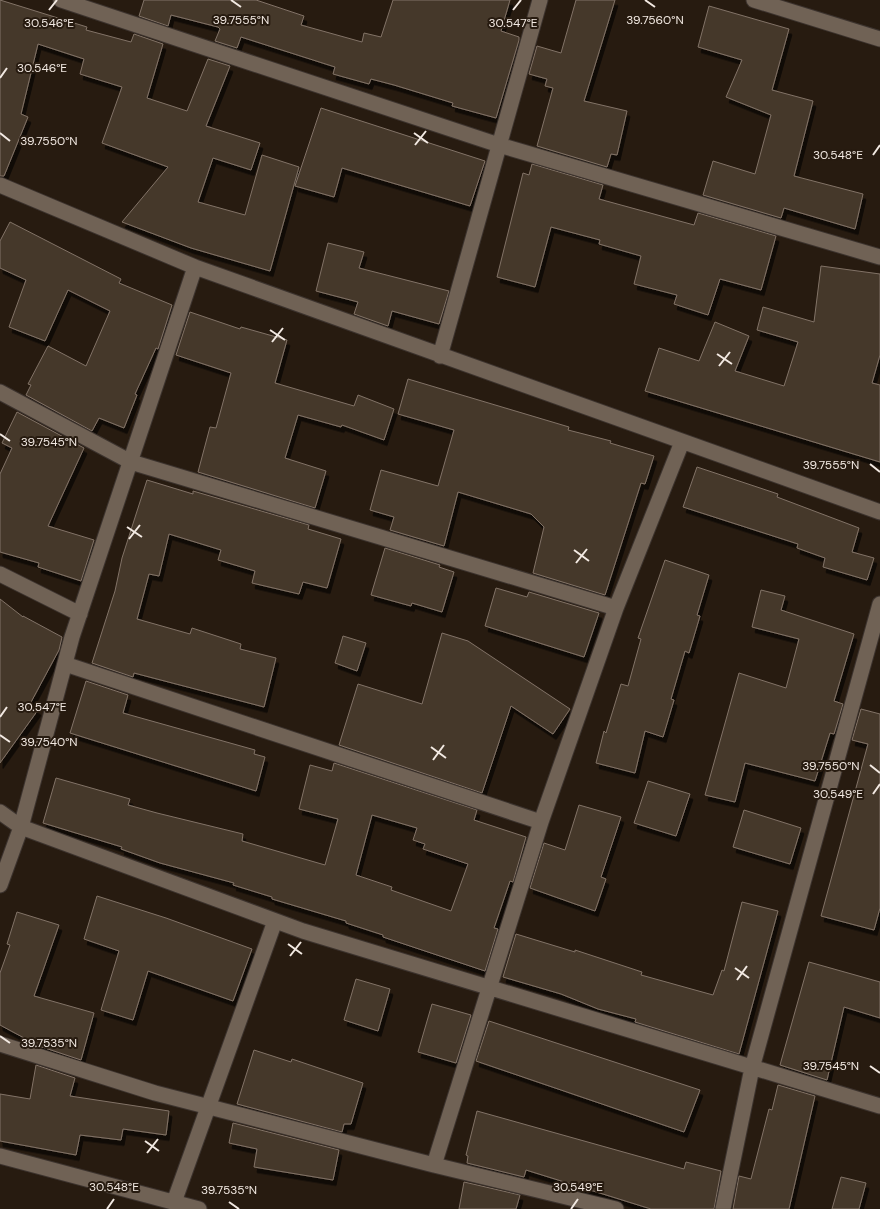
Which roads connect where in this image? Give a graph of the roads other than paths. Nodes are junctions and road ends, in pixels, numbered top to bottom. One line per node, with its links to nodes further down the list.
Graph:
1 (61, 0): 5 (street)
2 (540, 0): 5 (street)
3 (754, 0): 4 (street)
4 (880, 39)
5 (499, 145): 7 (street); 9 (street)
6 (0, 185): 8 (street)
7 (880, 257)
8 (195, 267): 9 (street); 12 (street)
9 (440, 356): 11 (street)
10 (0, 392): 12 (street)
11 (682, 442): 13 (street); 16 (street)
12 (131, 462): 16 (street); 17 (street)
13 (880, 512)
14 (0, 574): 17 (street)
15 (880, 604): 26 (street)
16 (616, 608): 20 (street)
17 (80, 614): 18 (street)
18 (65, 664): 20 (street); 21 (street)
19 (0, 812): 21 (street)
20 (541, 822): 24 (street)
21 (20, 827): 22 (street); 23 (street)
22 (0, 885)
23 (275, 922): 24 (street); 28 (street)
24 (488, 988): 26 (street); 30 (street)
25 (0, 1044): 28 (street)
26 (752, 1068): 27 (street); 34 (street)
27 (880, 1106)
28 (208, 1107): 30 (street); 31 (street)
29 (0, 1156): 31 (street)
30 (434, 1165): 33 (street)
31 (174, 1202): 32 (street)
32 (199, 1209)
33 (616, 1209)
34 (723, 1209)

